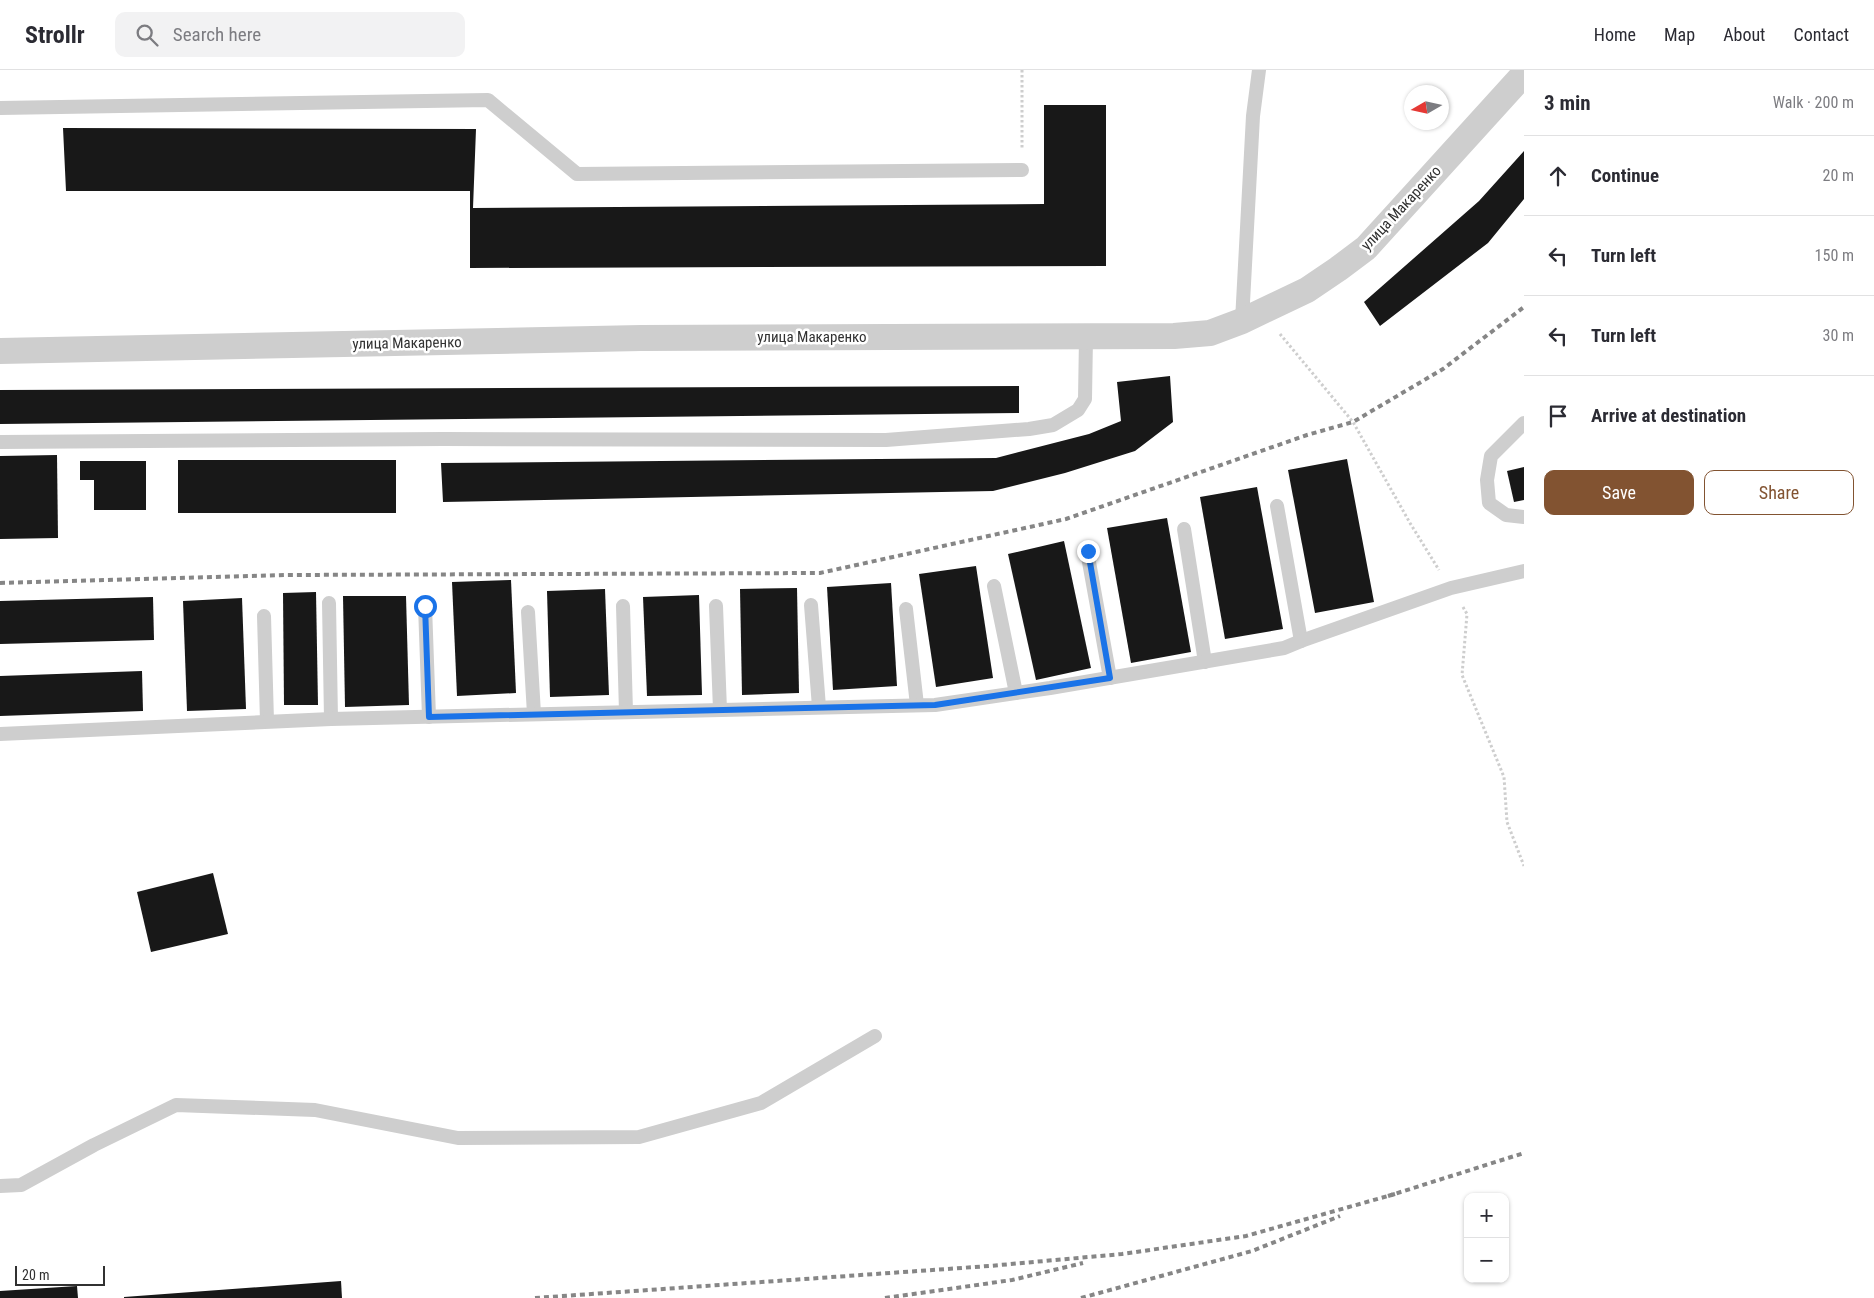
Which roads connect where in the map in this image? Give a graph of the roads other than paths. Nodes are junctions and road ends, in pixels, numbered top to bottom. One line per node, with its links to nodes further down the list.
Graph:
1 (1259, 70): 5 (lane)
2 (1524, 74): 5 (street, улица Макаренко)
3 (0, 108): 4 (lane)
4 (1022, 170)
5 (1242, 321): 6 (street, улица Макаренко)
6 (1086, 336): 7 (street, улица Макаренко); 9 (lane)
7 (0, 351)
8 (1524, 424): 11 (lane)
9 (0, 442)
10 (1277, 506): 24 (lane)
11 (1524, 517)
12 (1184, 529): 25 (lane)
13 (1088, 551): 26 (lane)
14 (1524, 571): 24 (lane)
15 (994, 586): 27 (lane)
16 (329, 603): 34 (lane)
17 (425, 606): 33 (lane)
18 (623, 606): 31 (lane)
19 (716, 606): 30 (lane)
20 (811, 606): 29 (lane)
21 (906, 608): 28 (lane)
22 (528, 612): 32 (lane)
23 (264, 616): 35 (lane)
24 (1301, 641): 25 (lane)
25 (1206, 662): 26 (lane)
26 (1110, 678): 27 (lane)
27 (1016, 693): 28 (lane)
28 (918, 705): 29 (lane)
29 (819, 707): 30 (lane)
30 (720, 710): 31 (lane)
31 (626, 712): 32 (lane)
32 (534, 714): 33 (lane)
33 (429, 717): 34 (lane)
34 (330, 719): 35 (lane)
35 (267, 721): 36 (lane)
36 (0, 734)
37 (875, 1036): 38 (lane)
38 (0, 1186)

